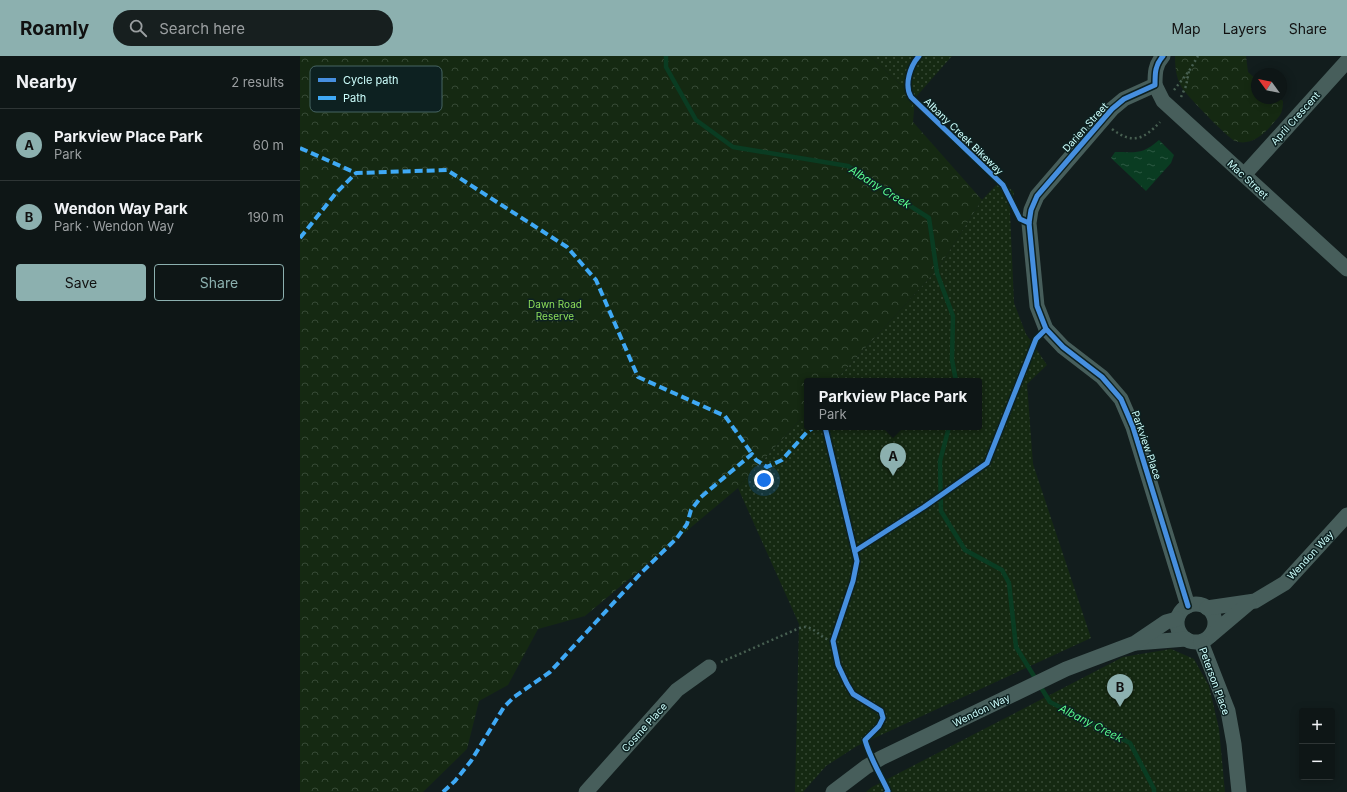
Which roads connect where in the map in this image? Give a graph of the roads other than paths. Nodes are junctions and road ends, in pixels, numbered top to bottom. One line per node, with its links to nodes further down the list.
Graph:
1 (1163, 56): 3 (street)
2 (1347, 61): 4 (street, April Crescent)
3 (1155, 85): 4 (street, Mac Street); 5 (street, Darien Street)
4 (1244, 175): 6 (street, Mac Street)
5 (1049, 182): 9 (street, Parkview Place)
6 (1347, 269)
7 (1347, 515): 8 (street, Wendon Way)
8 (1249, 603): 10 (street, Wendon Way); 13 (street, Wendon Way)
9 (1188, 606): 10 (street, Wendon Way); 11 (street, Wendon Way)
10 (1207, 608): 13 (street)
11 (1177, 619): 12 (street); 14 (street, Wendon Way)
12 (1186, 639): 13 (street, Wendon Way); 14 (street, Wendon Way)
13 (1205, 639): 18 (street, Peterson Place)
14 (1135, 643): 17 (street, Wendon Way)
15 (708, 667): 16 (street, Cosme Place)
16 (586, 792)
17 (833, 792)
18 (1239, 792)

